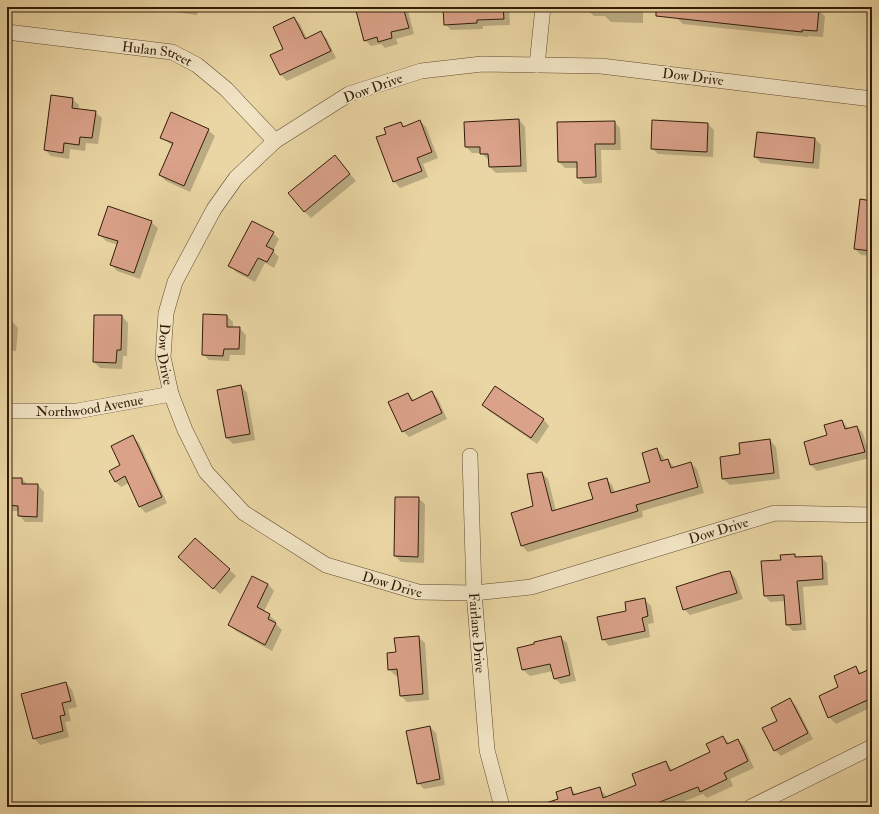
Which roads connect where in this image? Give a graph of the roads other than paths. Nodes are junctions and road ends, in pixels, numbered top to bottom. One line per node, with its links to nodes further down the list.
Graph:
1 (543, 7): 3 (street)
2 (7, 32): 5 (street, Hulan Street)
3 (537, 65): 4 (street, Dow Drive); 5 (street, Dow Drive)
4 (872, 99)
5 (275, 141): 6 (street, Dow Drive)
6 (171, 394): 7 (street, Northwood Avenue); 10 (street, Dow Drive)
7 (7, 411)
8 (470, 456): 10 (street, Fairlane Drive)
9 (872, 515): 10 (street, Dow Drive)
10 (474, 593): 12 (street, Fairlane Drive)
11 (872, 747): 13 (street)
12 (502, 807)
13 (751, 807)

